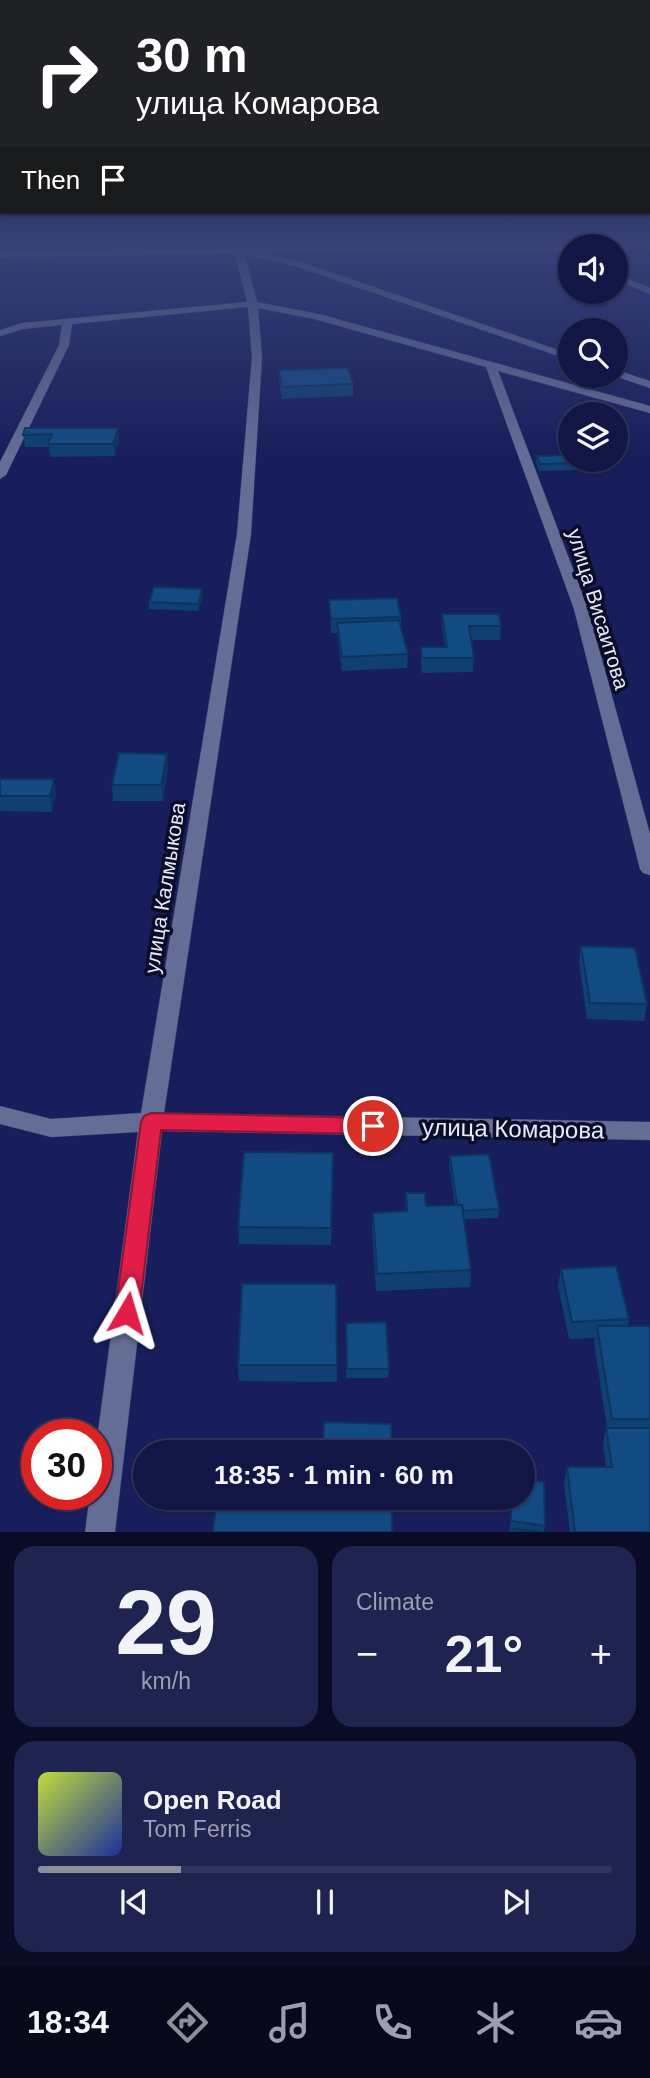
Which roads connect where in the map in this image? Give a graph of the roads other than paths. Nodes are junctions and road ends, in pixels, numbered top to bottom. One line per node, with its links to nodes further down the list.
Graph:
1 (160, 313): 5 (street)
2 (254, 313): 15 (street, улица Калмыкова)
3 (302, 313): 8 (street)
4 (443, 313): 7 (street)
5 (67, 323): 6 (street); 12 (street)
6 (0, 333)
7 (558, 353)
8 (491, 366): 11 (street); 13 (street, улица Висаитова)
9 (628, 377): 10 (street)
10 (650, 385)
11 (650, 410)
12 (0, 475)
13 (650, 869)
14 (0, 1115): 15 (street, улица Комарова)
15 (151, 1122): 16 (street, улица Комарова); 17 (street, улица Калмыкова)
16 (650, 1131)
17 (100, 1532)

